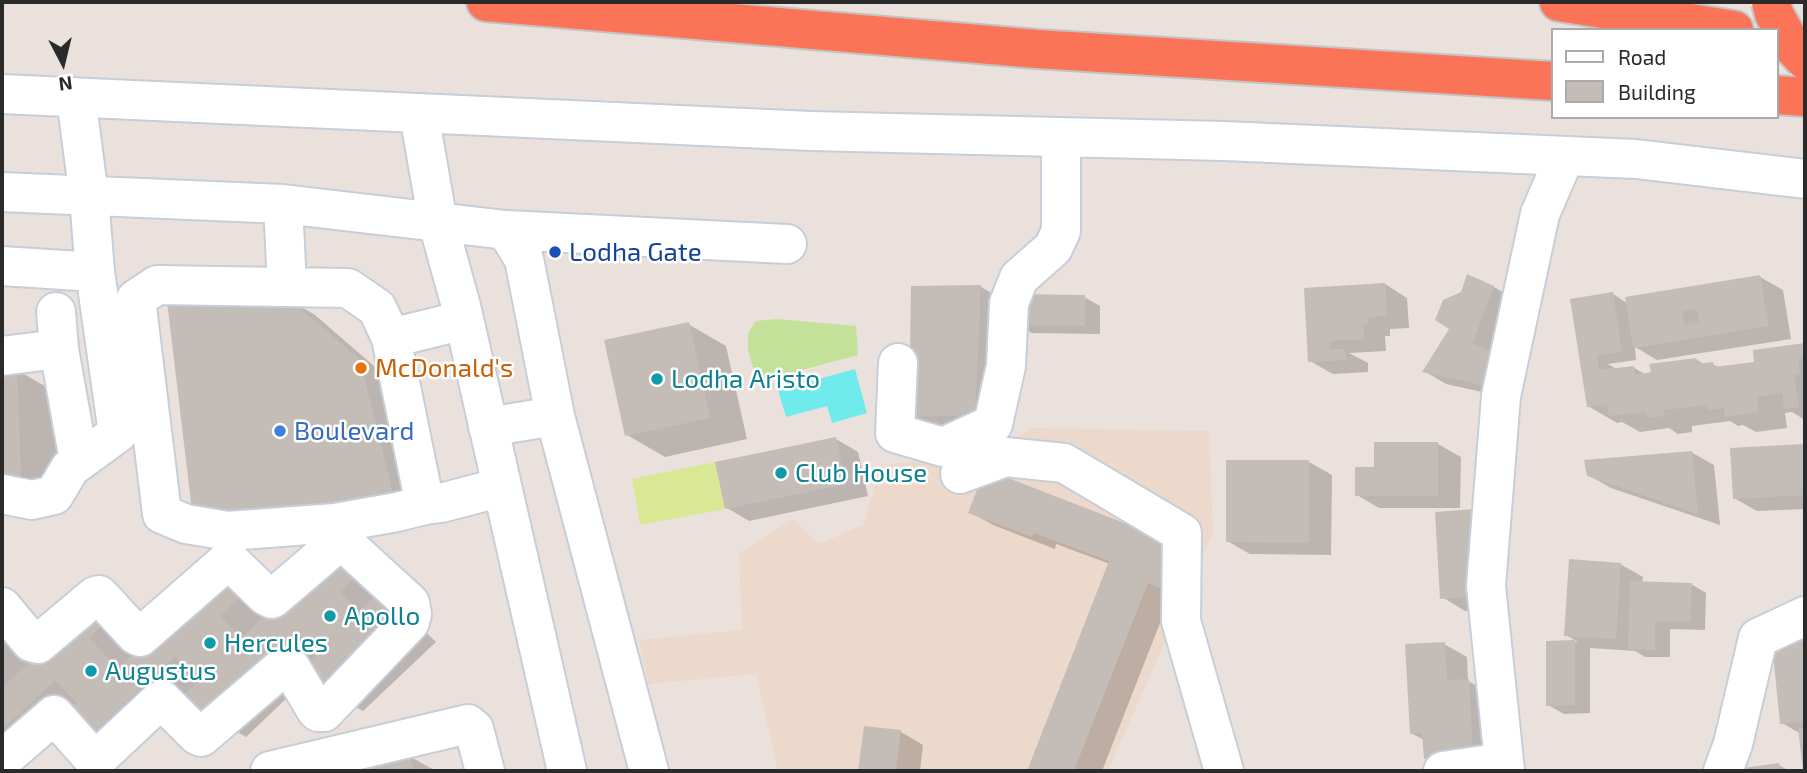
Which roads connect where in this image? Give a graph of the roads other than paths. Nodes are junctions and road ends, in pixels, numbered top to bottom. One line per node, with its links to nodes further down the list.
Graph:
1 (1559, 2): 4 (highway)
2 (1771, 2): 7 (highway, bridge)
3 (496, 3): 8 (highway)
4 (1722, 28)
5 (1779, 37): 6 (highway)
6 (1805, 41)
7 (1805, 60)
8 (1552, 81)
9 (2, 94): 11 (street)
10 (1779, 95): 12 (highway)
11 (76, 97): 13 (street); 18 (street)
12 (1805, 97)
13 (419, 114): 14 (street); 20 (street)
14 (1061, 137): 15 (street); 31 (street)
15 (1565, 156): 16 (street); 42 (street)
16 (1805, 179)
17 (2, 192): 18 (street)
18 (89, 197): 19 (street); 24 (street)
19 (283, 204): 20 (street); 25 (street)
20 (438, 223): 21 (street); 27 (street)
21 (506, 230): 22 (street); 32 (street)
22 (787, 244)
23 (2, 267): 24 (street)
24 (95, 272): 34 (street)
25 (287, 286): 28 (street); 38 (street)
26 (56, 312): 29 (street)
27 (464, 320): 28 (street); 33 (street)
28 (391, 338): 38 (street)
29 (59, 349): 30 (street); 34 (street)
30 (2, 356)
31 (898, 363)
32 (555, 416): 33 (street); 46 (street)
33 (488, 428): 36 (street)
34 (79, 461): 37 (street)
35 (960, 474): 47 (street)
36 (502, 487): 38 (street); 45 (street)
37 (2, 494)
38 (425, 505)
39 (2, 607): 41 (street)
40 (1805, 616): 49 (street)
41 (2, 760)
42 (1504, 767): 48 (street)
43 (270, 771): 44 (street)
44 (485, 771)
45 (567, 771)
46 (649, 771)
47 (1224, 771)
48 (1443, 771)
49 (1723, 771)

